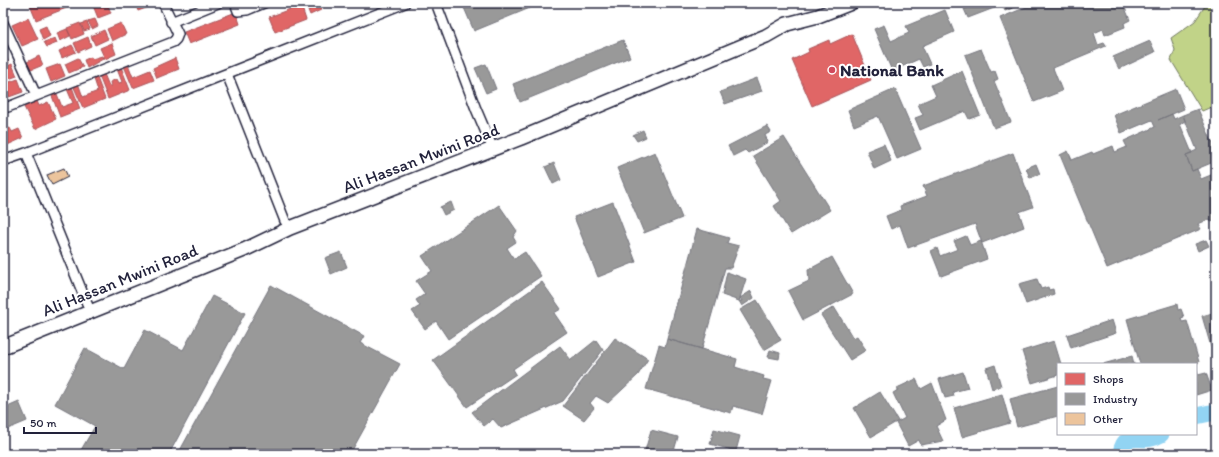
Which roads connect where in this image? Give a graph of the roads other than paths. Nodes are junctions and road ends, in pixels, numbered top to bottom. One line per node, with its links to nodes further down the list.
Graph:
1 (163, 3): 8 (street)
2 (218, 3): 8 (street)
3 (235, 3): 4 (street)
4 (264, 3)
5 (405, 3): 10 (street)
6 (436, 3): 13 (street)
7 (851, 3): 13 (main road, Ali Hassan Mwini Road)
8 (171, 22): 11 (street)
9 (3, 23): 11 (street)
10 (227, 74): 14 (street); 16 (street)
11 (36, 95): 12 (street)
12 (8, 107)
13 (493, 149): 16 (main road, Ali Hassan Mwini Road)
14 (26, 153): 15 (street); 17 (street)
15 (3, 161)
16 (290, 228): 17 (main road, Ali Hassan Mwini Road)
17 (90, 310): 18 (main road, Ali Hassan Mwini Road)
18 (3, 346)

